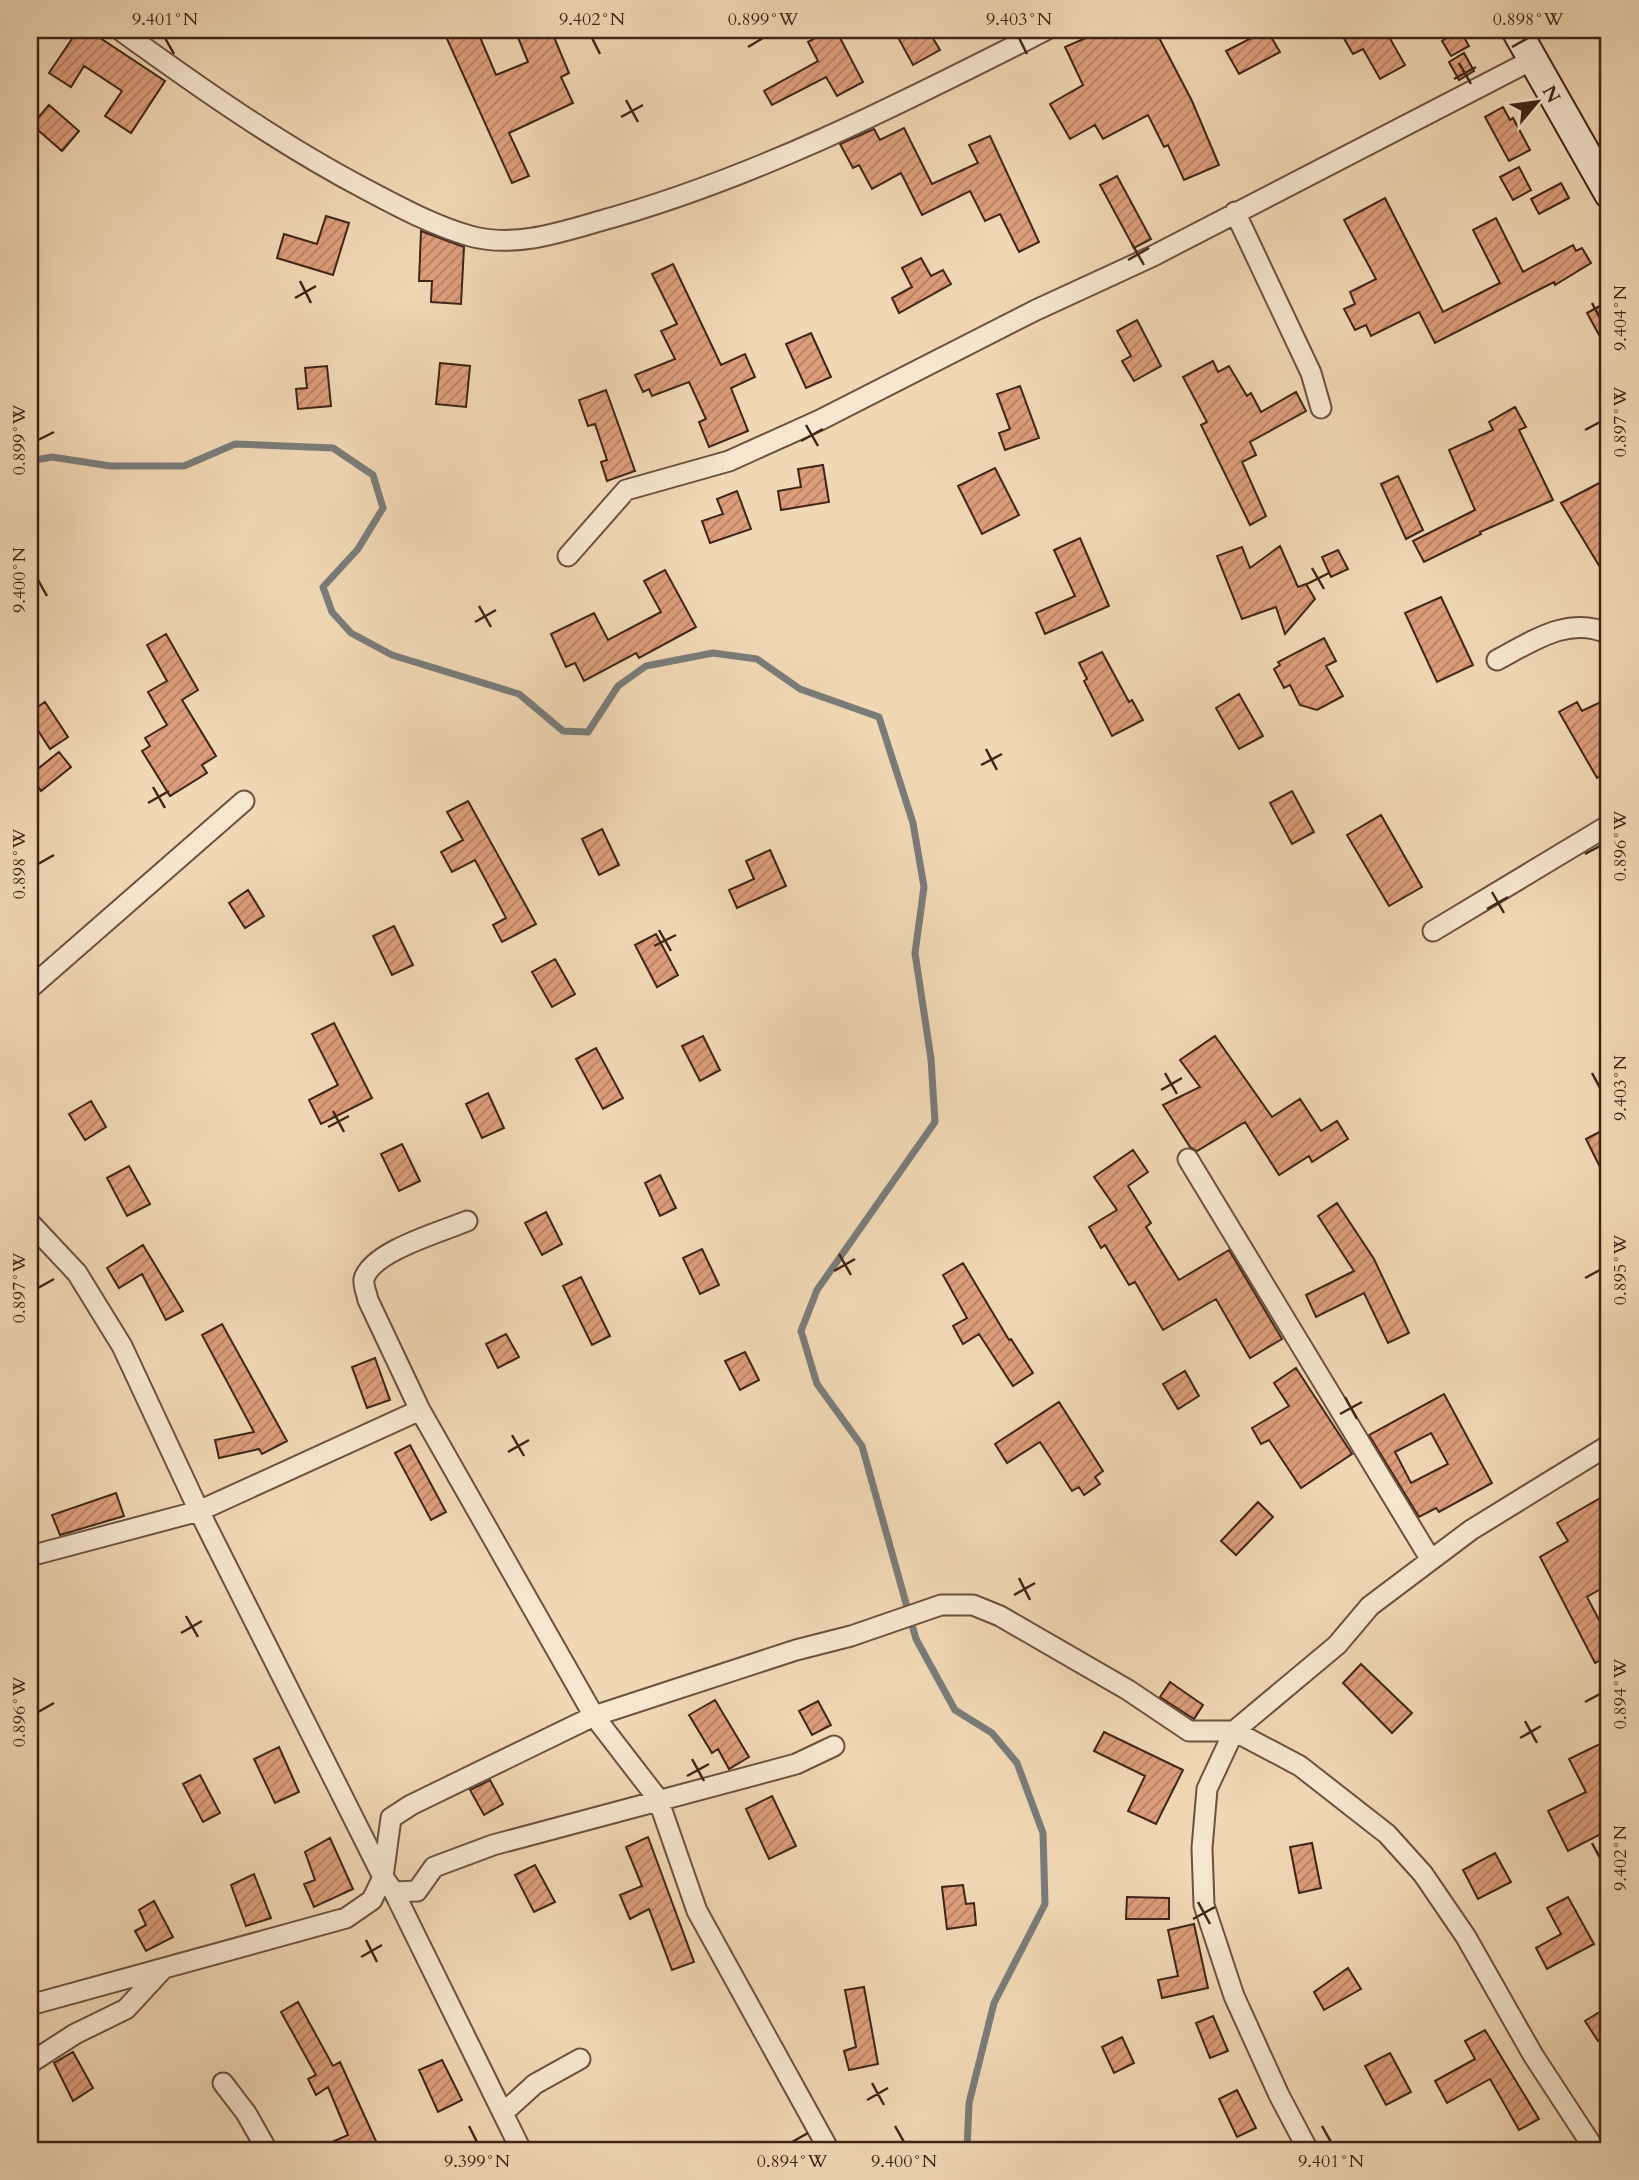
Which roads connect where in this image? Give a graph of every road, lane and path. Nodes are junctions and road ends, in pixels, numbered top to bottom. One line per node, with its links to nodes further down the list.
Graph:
1 (120, 30): 2 (street)
2 (1046, 30)
3 (1516, 30): 4 (main road)
4 (1534, 59): 5 (main road); 6 (street)
5 (1609, 194)
6 (1235, 212): 7 (street); 8 (street)
7 (1321, 408)
8 (568, 556)
9 (1609, 634): 10 (street)
10 (1497, 660)
11 (244, 801): 14 (street)
12 (1609, 825): 13 (street)
13 (1433, 931)
14 (30, 988)
15 (1188, 1159): 22 (street)
16 (467, 1221): 18 (street)
17 (30, 1223): 20 (street)
18 (420, 1410): 20 (street); 23 (street)
19 (1609, 1445): 22 (street)
20 (199, 1511): 21 (street); 27 (street)
21 (30, 1556)
22 (1431, 1560): 24 (street)
23 (594, 1716): 24 (street); 26 (street); 27 (street)
24 (1234, 1731): 37 (street); 38 (street)
25 (834, 1746): 26 (street)
26 (658, 1799): 27 (street); 36 (street)
27 (388, 1885): 28 (street); 33 (street)
28 (164, 1968): 29 (street); 31 (street)
29 (30, 2005)
30 (580, 2059): 33 (street)
31 (30, 2063)
32 (223, 2083): 34 (street)
33 (503, 2113): 35 (street)
34 (267, 2150)
35 (521, 2150)
36 (829, 2150)
37 (1308, 2150)
38 (1595, 2150)

